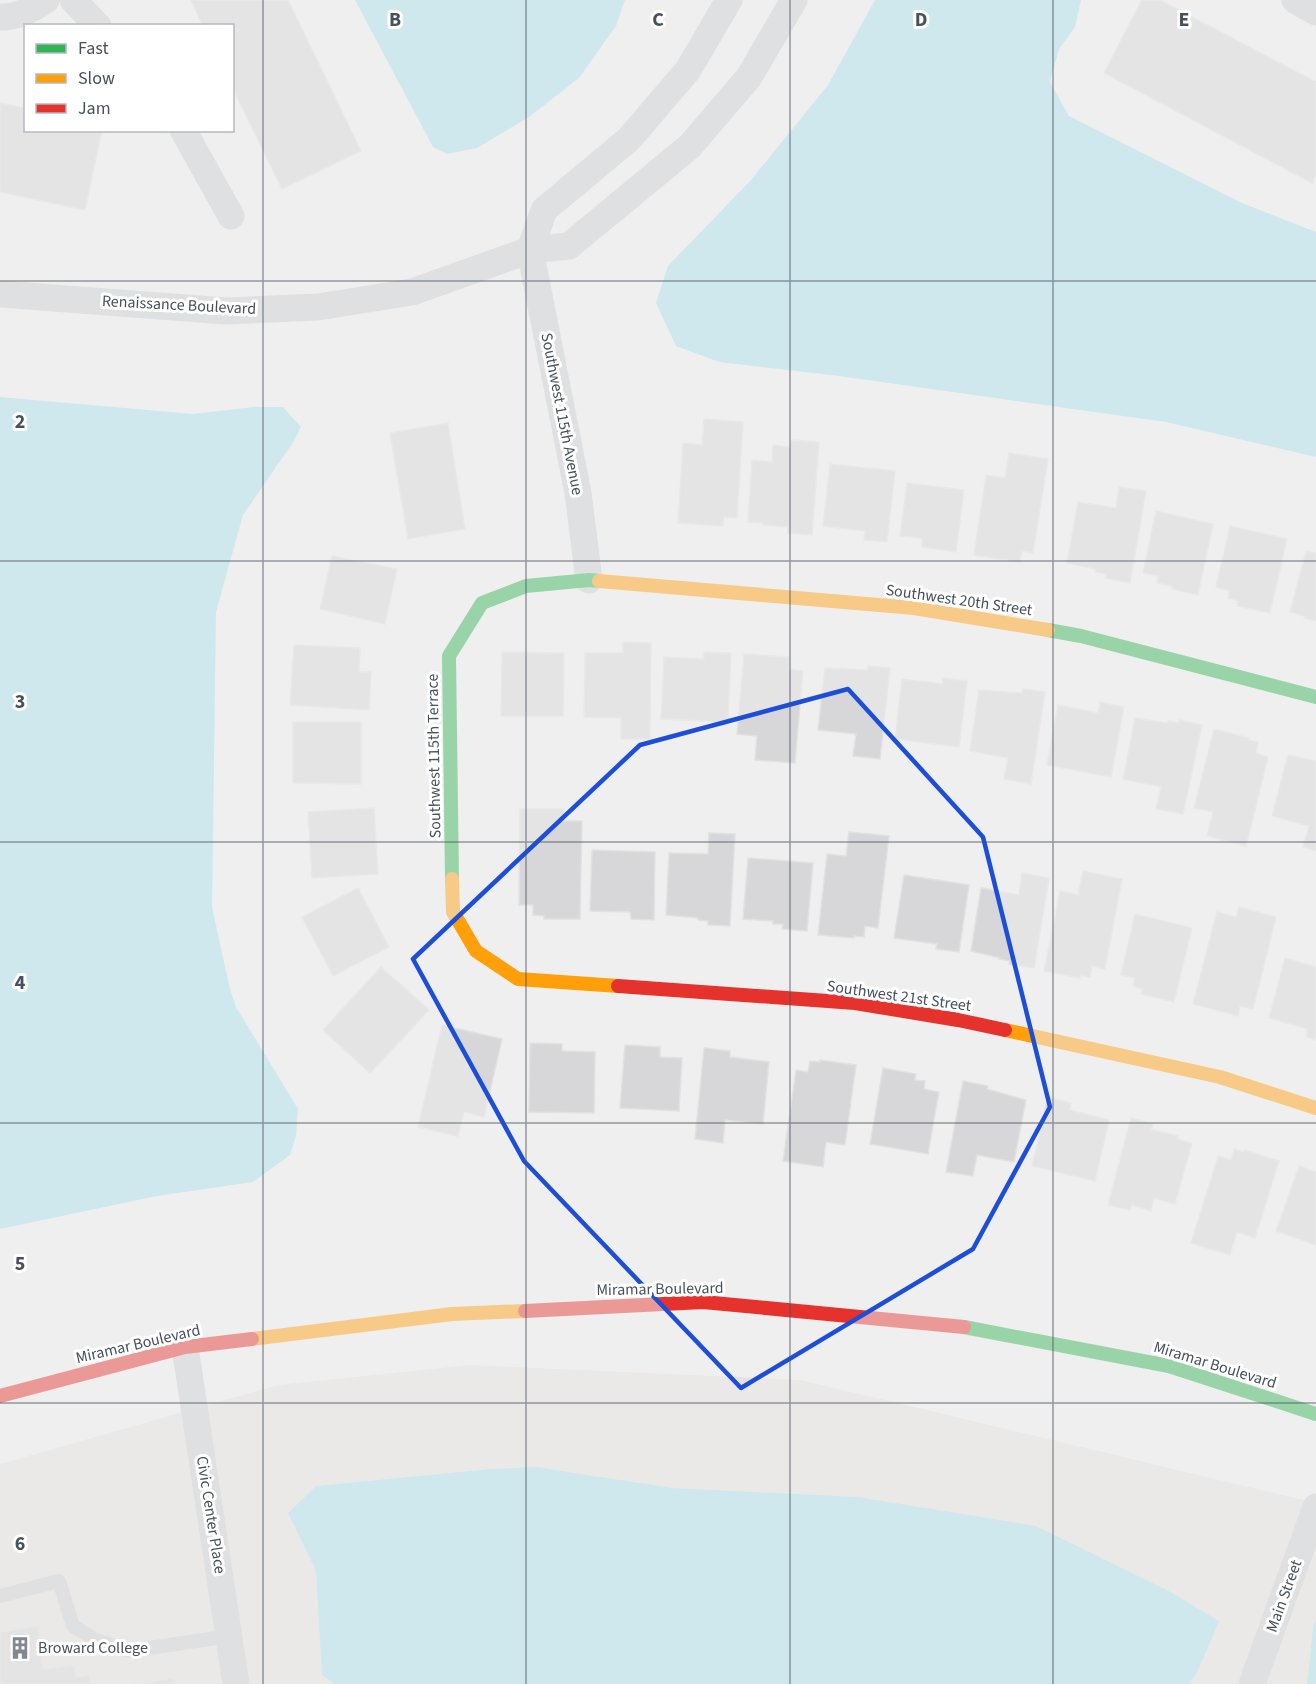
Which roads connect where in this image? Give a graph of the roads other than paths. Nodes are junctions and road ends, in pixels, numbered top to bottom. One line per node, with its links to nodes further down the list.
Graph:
1 (46, 0): 7 (street)
2 (73, 0): 8 (street)
3 (729, 0): 11 (street)
4 (794, 0): 11 (street, Renaissance Boulevard)
5 (1294, 0): 6 (street)
6 (1316, 12)
7 (0, 17)
8 (96, 24)
9 (184, 132): 10 (street)
10 (231, 216)
11 (530, 250): 12 (street, Renaissance Boulevard); 13 (street, Southwest 115th Avenue)
12 (0, 294)
13 (589, 580): 14 (street, Southwest 20th Street); 15 (street, Southwest 115th Terrace)
14 (1316, 697)
15 (476, 951): 16 (street, Southwest 21st Street)
16 (1316, 1108)
17 (185, 1347): 18 (street, Miramar Boulevard); 19 (street, Miramar Boulevard); 22 (street, Civic Center Place)
18 (0, 1396)
19 (1316, 1413)
20 (1316, 1507): 24 (street, Main Street)
21 (0, 1596): 22 (lane)
22 (229, 1636): 23 (street, Civic Center Place)
23 (236, 1684)
24 (1252, 1684)

